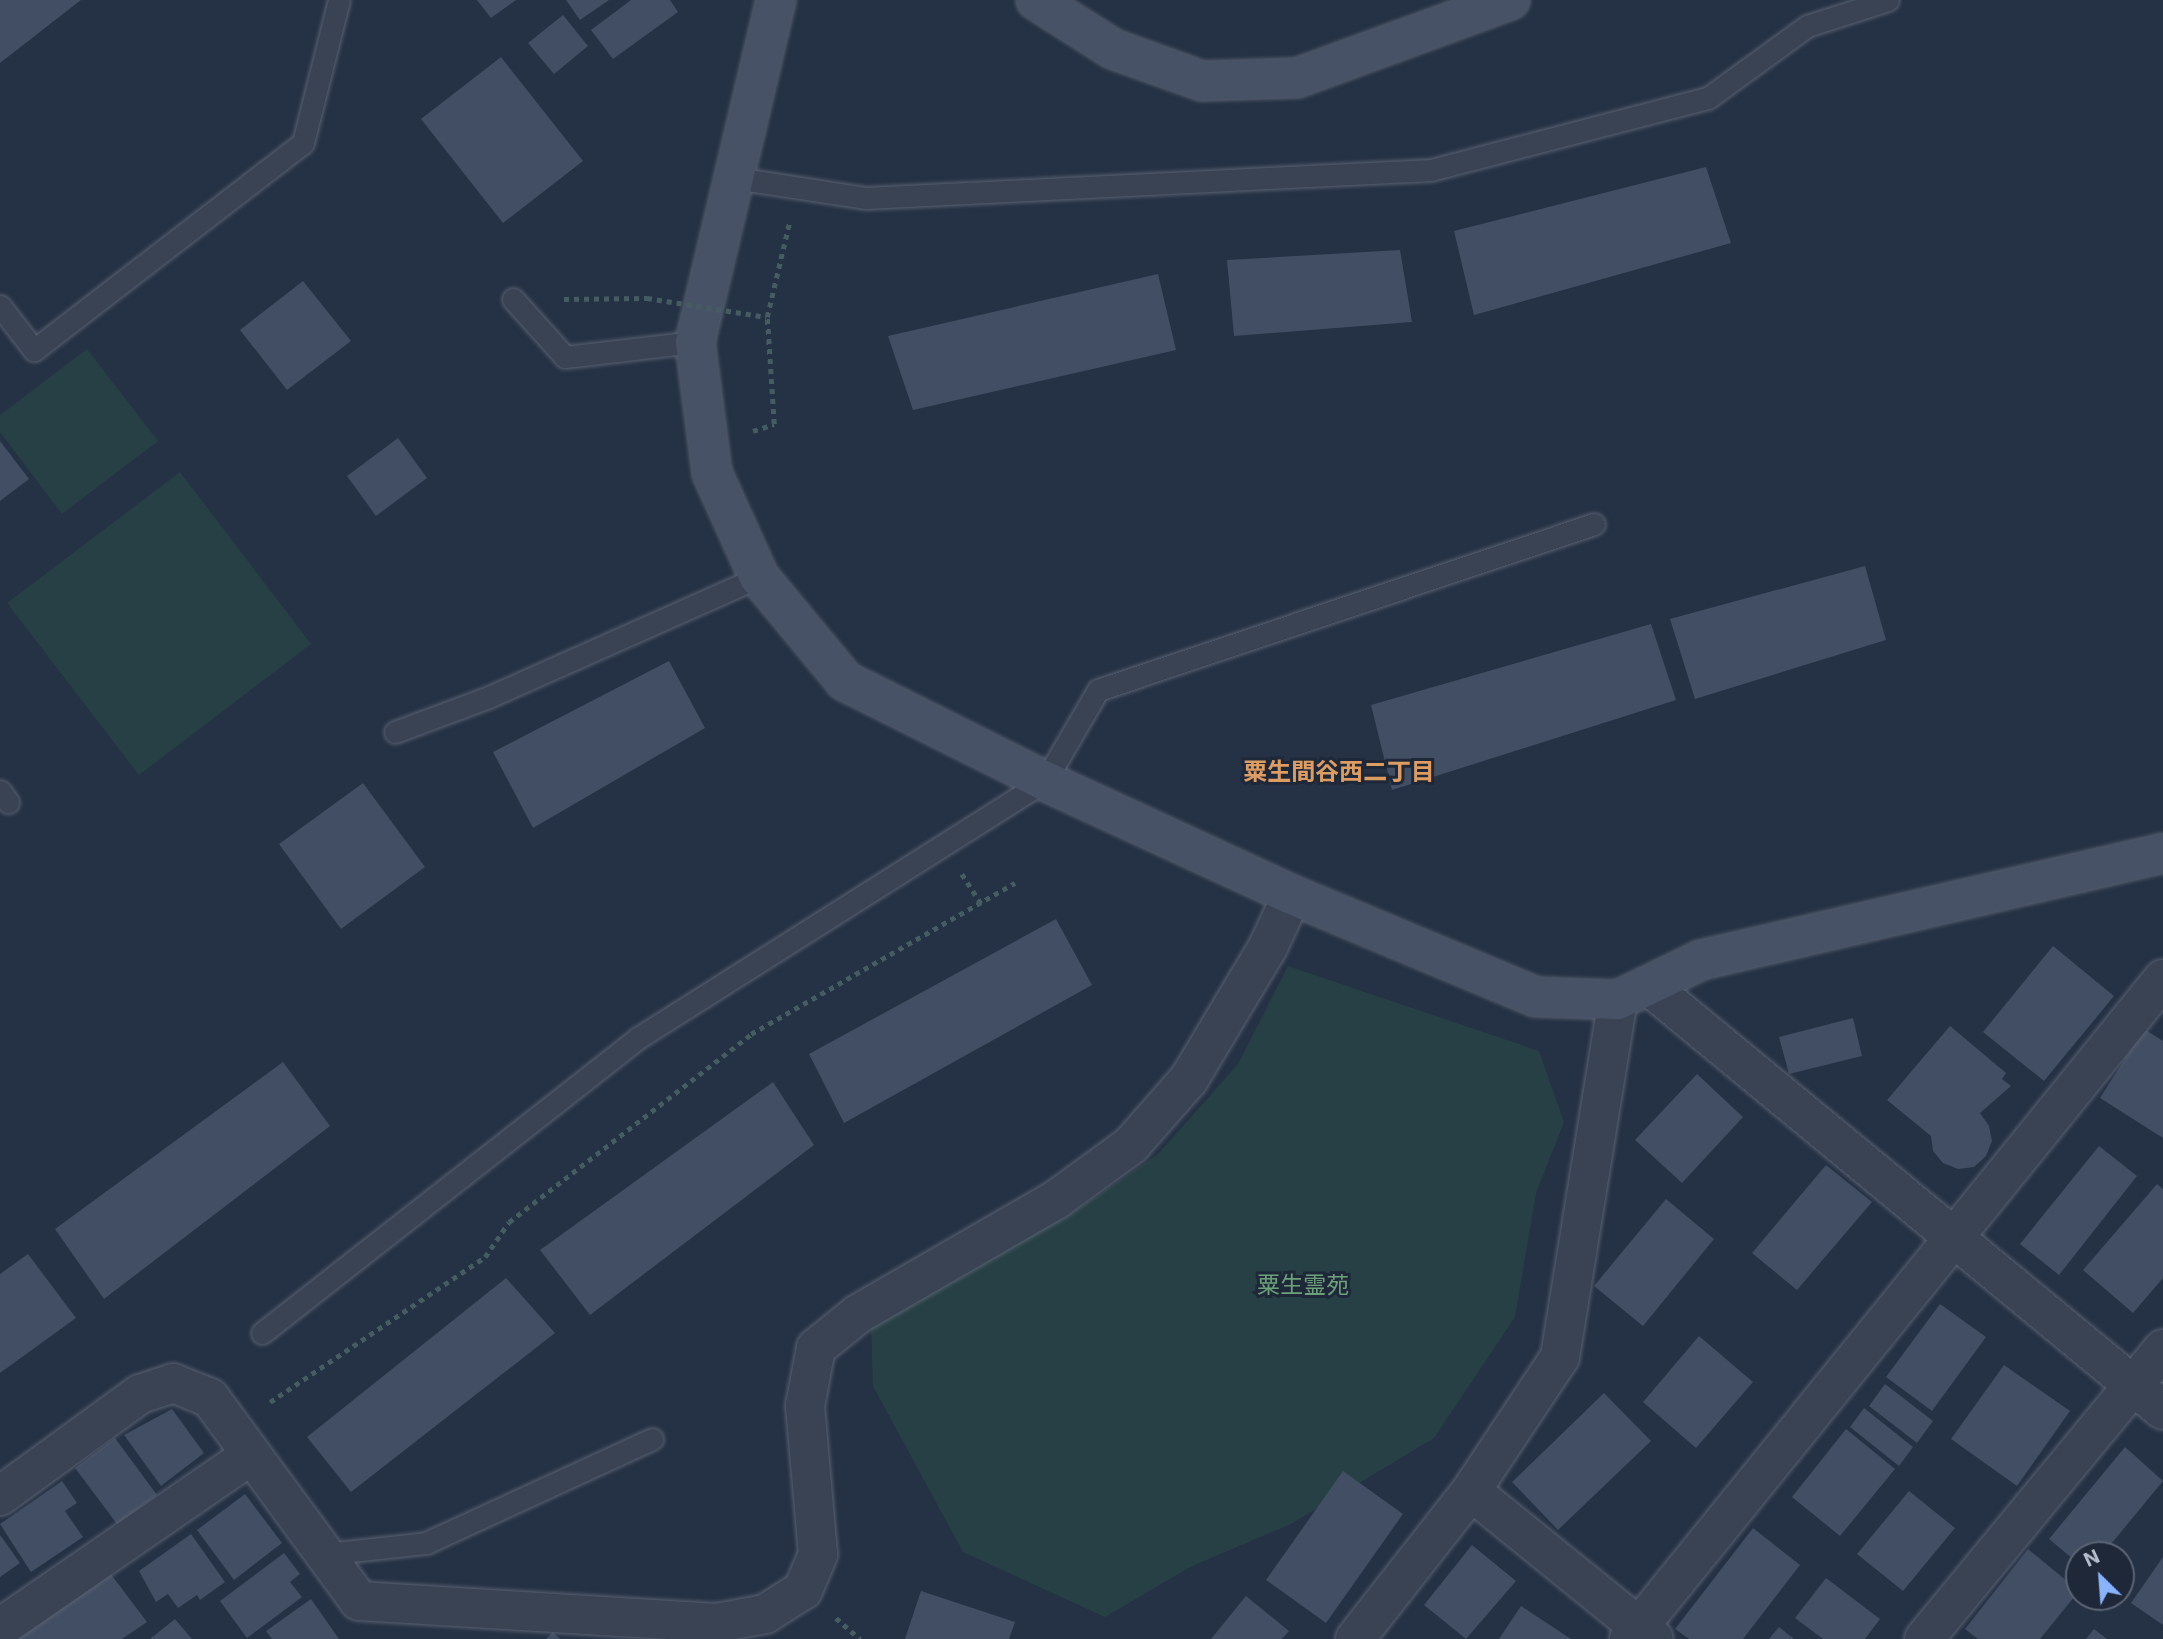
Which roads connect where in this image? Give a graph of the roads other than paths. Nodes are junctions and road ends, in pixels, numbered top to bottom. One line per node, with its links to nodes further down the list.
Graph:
1 (339, 0): 8 (lane)
2 (776, 0): 6 (street)
3 (1036, 0): 4 (street)
4 (1510, 0)
5 (1888, 0): 6 (lane)
6 (734, 178): 9 (street)
7 (513, 299): 9 (lane)
8 (0, 306)
9 (695, 342): 11 (street)
10 (1594, 524): 13 (lane)
11 (759, 577): 12 (lane); 13 (street)
12 (396, 732)
13 (1045, 782): 15 (street); 19 (lane)
14 (2163, 853): 17 (street)
15 (1292, 895): 17 (street); 27 (street)
16 (2163, 979): 18 (street)
17 (1633, 993): 18 (street); 25 (street)
18 (1952, 1234): 21 (street); 29 (street)
19 (262, 1333)
20 (2163, 1349): 21 (street)
21 (2133, 1385): 22 (street); 31 (street)
22 (2163, 1410)
23 (652, 1440): 27 (lane)
24 (242, 1442): 26 (street); 27 (street); 28 (street)
25 (1471, 1492): 29 (street); 30 (street)
26 (0, 1496)
27 (325, 1554)
28 (0, 1628)
29 (1641, 1635)
30 (1355, 1639)
31 (1924, 1639)

